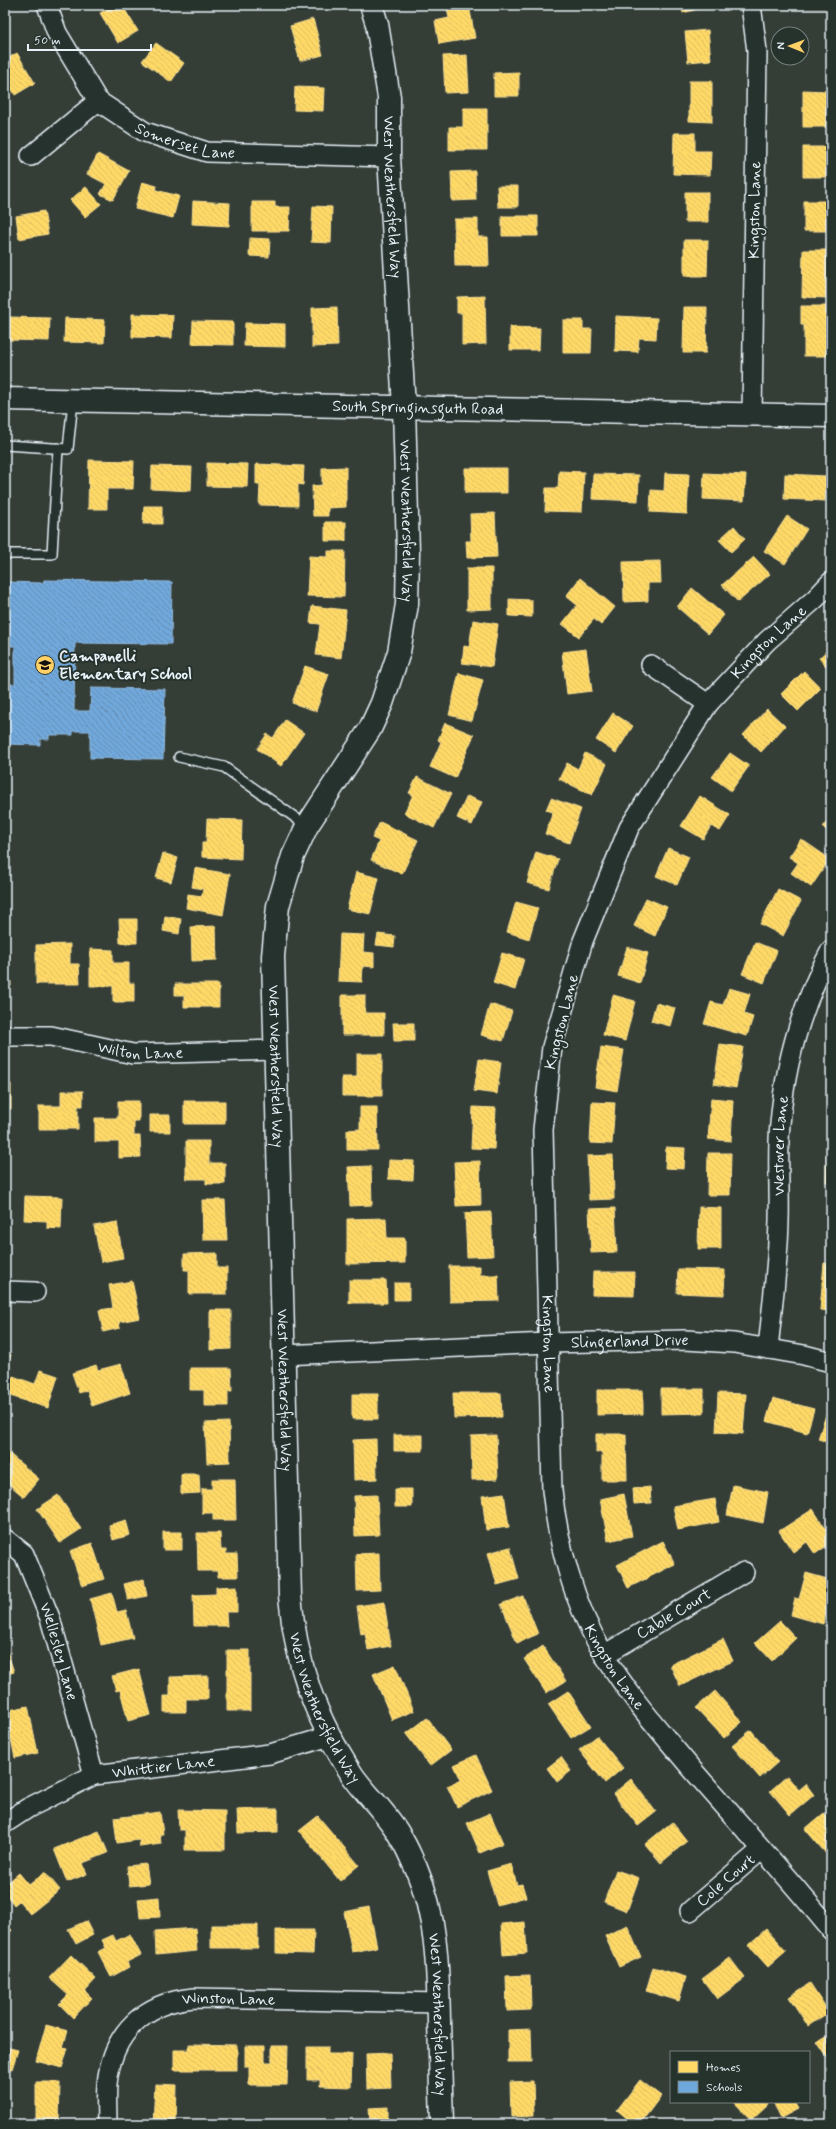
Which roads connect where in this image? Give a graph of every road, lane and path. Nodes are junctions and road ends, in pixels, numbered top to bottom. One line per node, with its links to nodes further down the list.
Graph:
1 (47, 5): 4 (street, Somerset Lane)
2 (371, 5): 6 (street, West Weathersfield Way)
3 (751, 5): 10 (street, Kingston Lane)
4 (98, 101): 5 (street); 6 (street, Somerset Lane)
5 (31, 156)
6 (389, 157): 9 (street, West Weathersfield Way)
7 (5, 399): 8 (street, South Springinsguth Road)
8 (73, 400): 9 (street, South Springinsguth Road); 13 (lane)
9 (404, 407): 10 (street, South Springinsguth Road); 19 (street, West Weathersfield Way)
10 (752, 415): 11 (street, South Springinsguth Road)
11 (831, 416)
12 (5, 445): 13 (lane)
13 (58, 448): 14 (lane)
14 (5, 554)
15 (831, 582): 17 (street, Kingston Lane)
16 (651, 665): 17 (street)
17 (708, 704): 25 (street, Kingston Lane)
18 (179, 757): 19 (lane)
19 (307, 826): 22 (street, West Weathersfield Way)
20 (831, 950): 26 (street, Westover Lane)
21 (5, 1036): 22 (street, Wilton Lane)
22 (276, 1050): 27 (street, West Weathersfield Way)
23 (5, 1292): 24 (street)
24 (35, 1292)
25 (548, 1343): 26 (street, Slingerland Drive); 27 (street, Slingerland Drive); 31 (street, Kingston Lane)
26 (768, 1349): 28 (street, Slingerland Drive)
27 (283, 1355): 32 (street, West Weathersfield Way)
28 (831, 1362)
29 (5, 1539): 33 (street, Wellesley Lane)
30 (744, 1572): 31 (street, Cable Court)
31 (604, 1655): 35 (street, Kingston Lane)
32 (330, 1736): 33 (street, Whittier Lane); 38 (street, West Weathersfield Way)
33 (94, 1775): 34 (street, Whittier Lane)
34 (5, 1823)
35 (761, 1850): 36 (street, Cole Court); 37 (street, Kingston Lane)
36 (690, 1911)
37 (831, 1930)
38 (439, 2003): 39 (street, Winston Lane); 40 (street, West Weathersfield Way)
39 (107, 2124)
40 (442, 2124)

